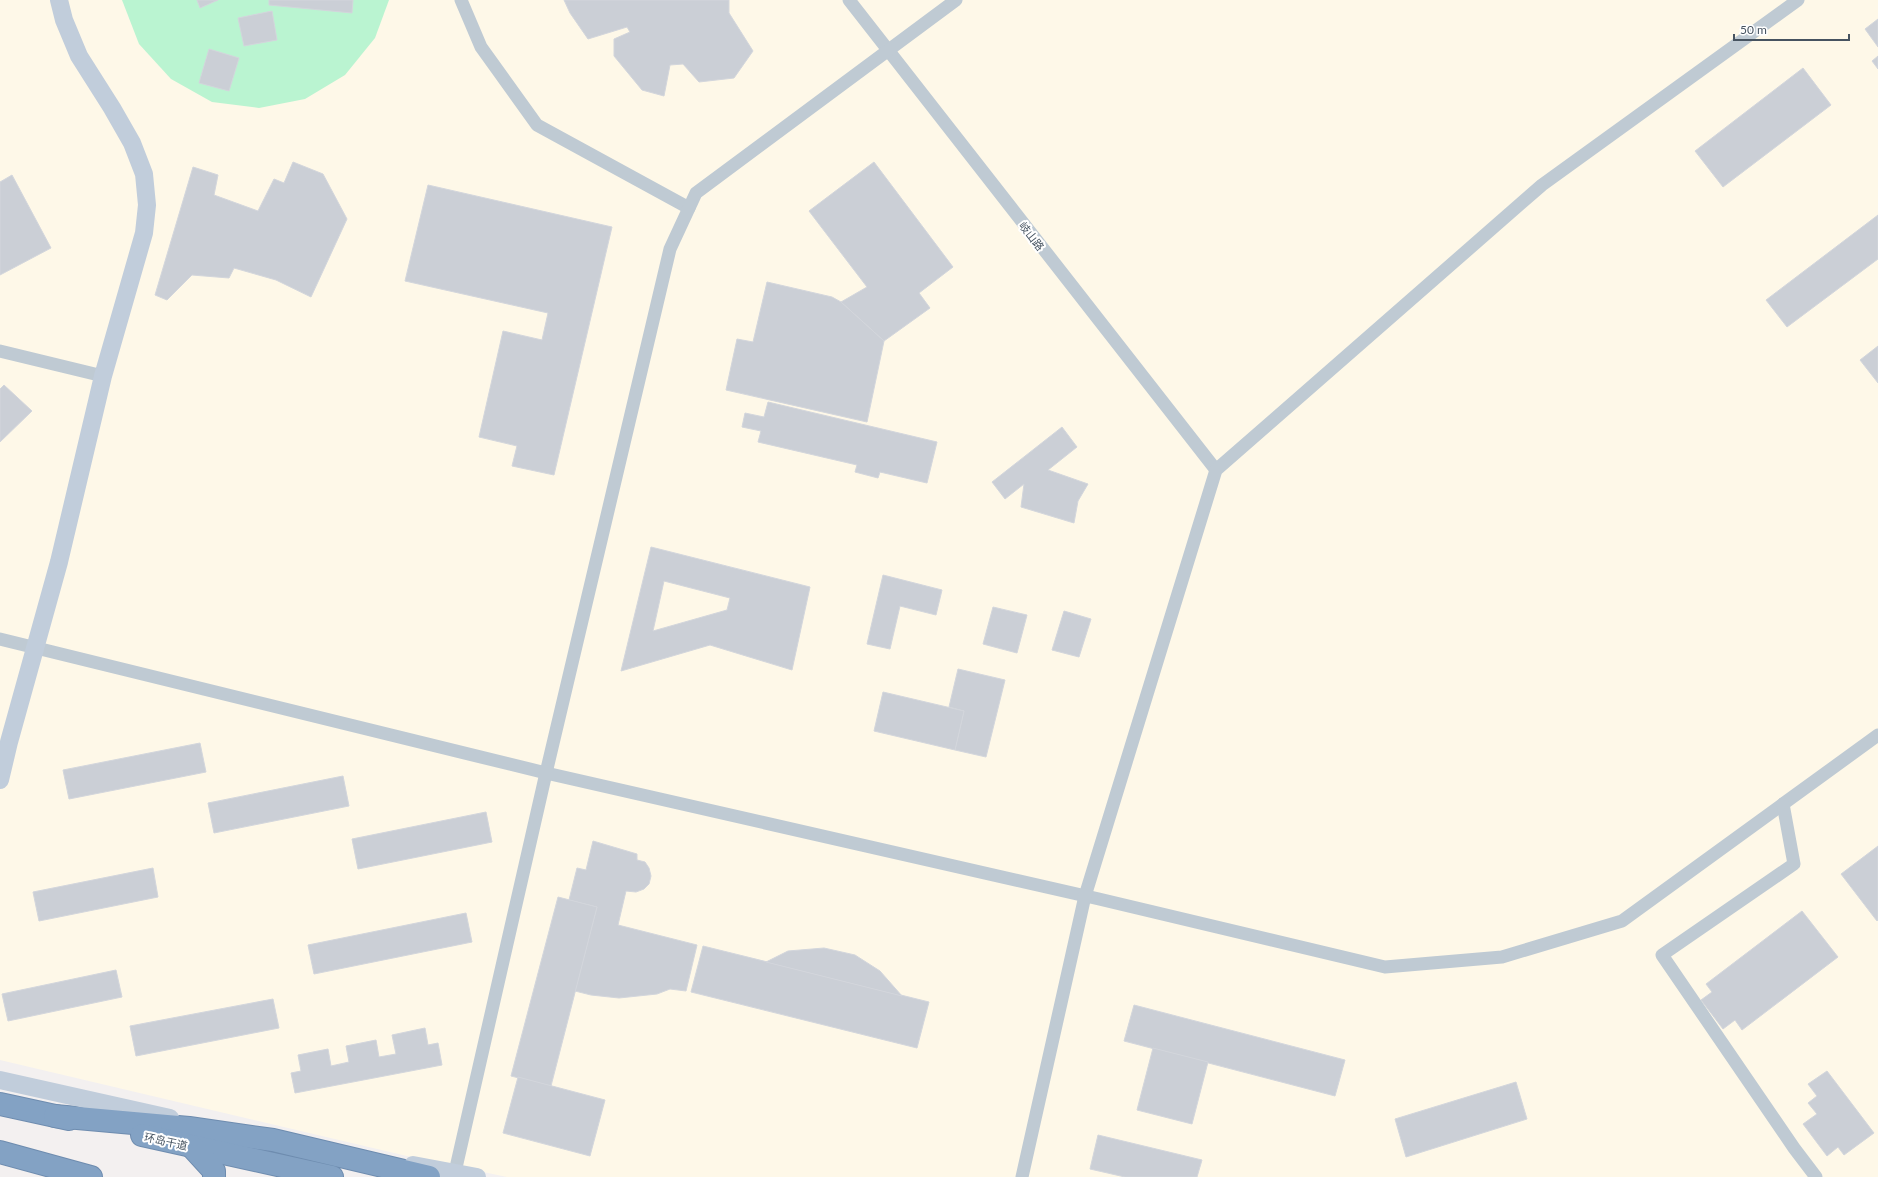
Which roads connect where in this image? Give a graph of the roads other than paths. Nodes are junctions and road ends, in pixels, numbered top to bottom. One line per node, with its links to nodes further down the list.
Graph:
1 (50, 0): 7 (main road)
2 (59, 0): 7 (main road)
3 (461, 0): 9 (street)
4 (849, 0): 8 (street, 岐山路)
5 (956, 0): 8 (street)
6 (1798, 0): 12 (street)
7 (64, 20): 11 (main road)
8 (887, 50): 9 (street); 12 (street, 岐山路)
9 (689, 208): 16 (street)
10 (0, 351): 11 (street)
11 (103, 376): 14 (main road)
12 (1216, 470): 19 (street)
13 (0, 639): 14 (street)
14 (35, 648): 16 (street); 17 (main road)
15 (1878, 735): 18 (street)
16 (546, 773): 19 (street); 26 (street)
17 (0, 780)
18 (1783, 804): 19 (street); 33 (street)
19 (1085, 896): 32 (street)
20 (0, 1080): 23 (main road)
21 (0, 1104): 22 (highway, 环岛干道)
22 (55, 1116): 23 (highway); 24 (highway, 环岛干道)
23 (273, 1140): 26 (main road); 30 (highway)
24 (191, 1146): 28 (highway); 29 (highway, 环岛干道)
25 (0, 1152): 27 (highway)
26 (454, 1172): 31 (main road)
27 (92, 1177)
28 (214, 1177)
29 (332, 1177)
30 (429, 1177)
31 (477, 1177)
32 (1022, 1177)
33 (1816, 1177)

